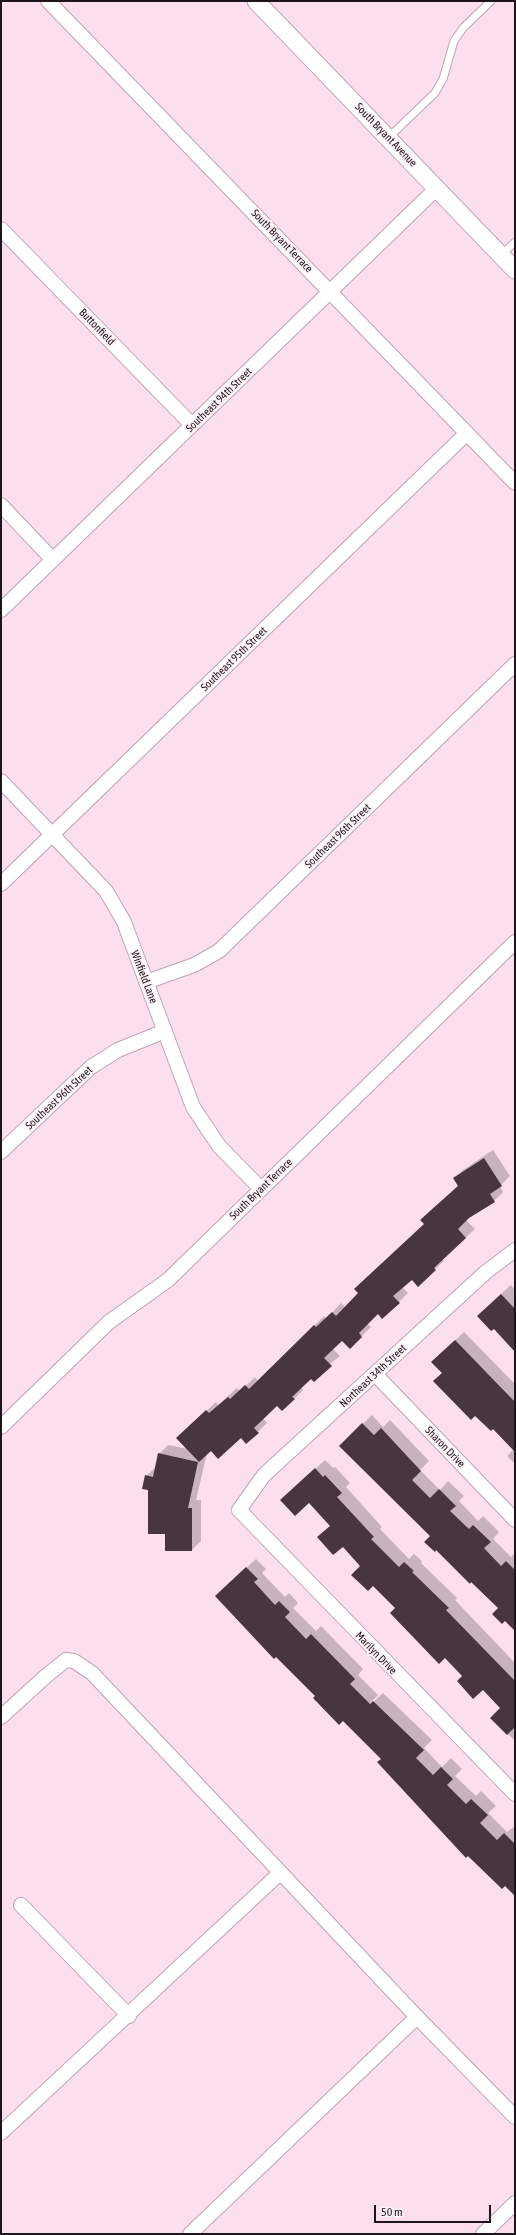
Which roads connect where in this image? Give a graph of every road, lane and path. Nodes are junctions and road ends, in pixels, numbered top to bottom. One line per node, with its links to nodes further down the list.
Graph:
1 (48, 1): 10 (street, South Bryant Terrace)
2 (256, 1): 4 (street, South Bryant Avenue)
3 (491, 1): 4 (lane)
4 (388, 138): 5 (street, South Bryant Avenue)
5 (437, 188): 8 (street, South Bryant Avenue); 10 (street, Southeast 94th Street)
6 (1, 229): 11 (street, Buttonfield)
7 (515, 242): 8 (lane)
8 (501, 255): 9 (street, South Bryant Avenue)
9 (515, 270)
10 (330, 292): 11 (street, Southeast 94th Street); 12 (street, South Bryant Terrace)
11 (192, 425): 15 (street, Southeast 94th Street)
12 (468, 433): 13 (street, South Bryant Terrace); 19 (street, Southeast 95th Street)
13 (515, 483)
14 (1, 505): 15 (street)
15 (53, 560): 16 (street, Southeast 94th Street)
16 (1, 610)
17 (515, 664): 22 (street, Southeast 96th Street)
18 (1, 781): 19 (street, Winfield Lane)
19 (53, 834): 20 (street, Southeast 95th Street); 22 (street, Winfield Lane)
20 (1, 884)
21 (515, 942): 25 (street, South Bryant Terrace)
22 (146, 982): 23 (street, Winfield Lane)
23 (165, 1031): 24 (street, Southeast 96th Street); 25 (street, Winfield Lane)
24 (1, 1152)
25 (261, 1189): 28 (street, South Bryant Terrace)
26 (515, 1250): 27 (street, Northeast 34th Street)
27 (375, 1374): 29 (street, Northeast 34th Street); 30 (street, Sharon Drive)
28 (1, 1427)
29 (239, 1510): 32 (street, Marilyn Drive)
30 (515, 1520)
31 (1, 1717): 33 (street)
32 (515, 1794)
33 (280, 1873): 35 (street); 36 (street)
34 (21, 1905): 35 (street)
35 (129, 2016): 38 (street)
36 (417, 2017): 37 (street); 40 (street)
37 (515, 2117)
38 (1, 2133)
39 (515, 2204): 41 (street)
40 (190, 2234)
41 (482, 2234)

